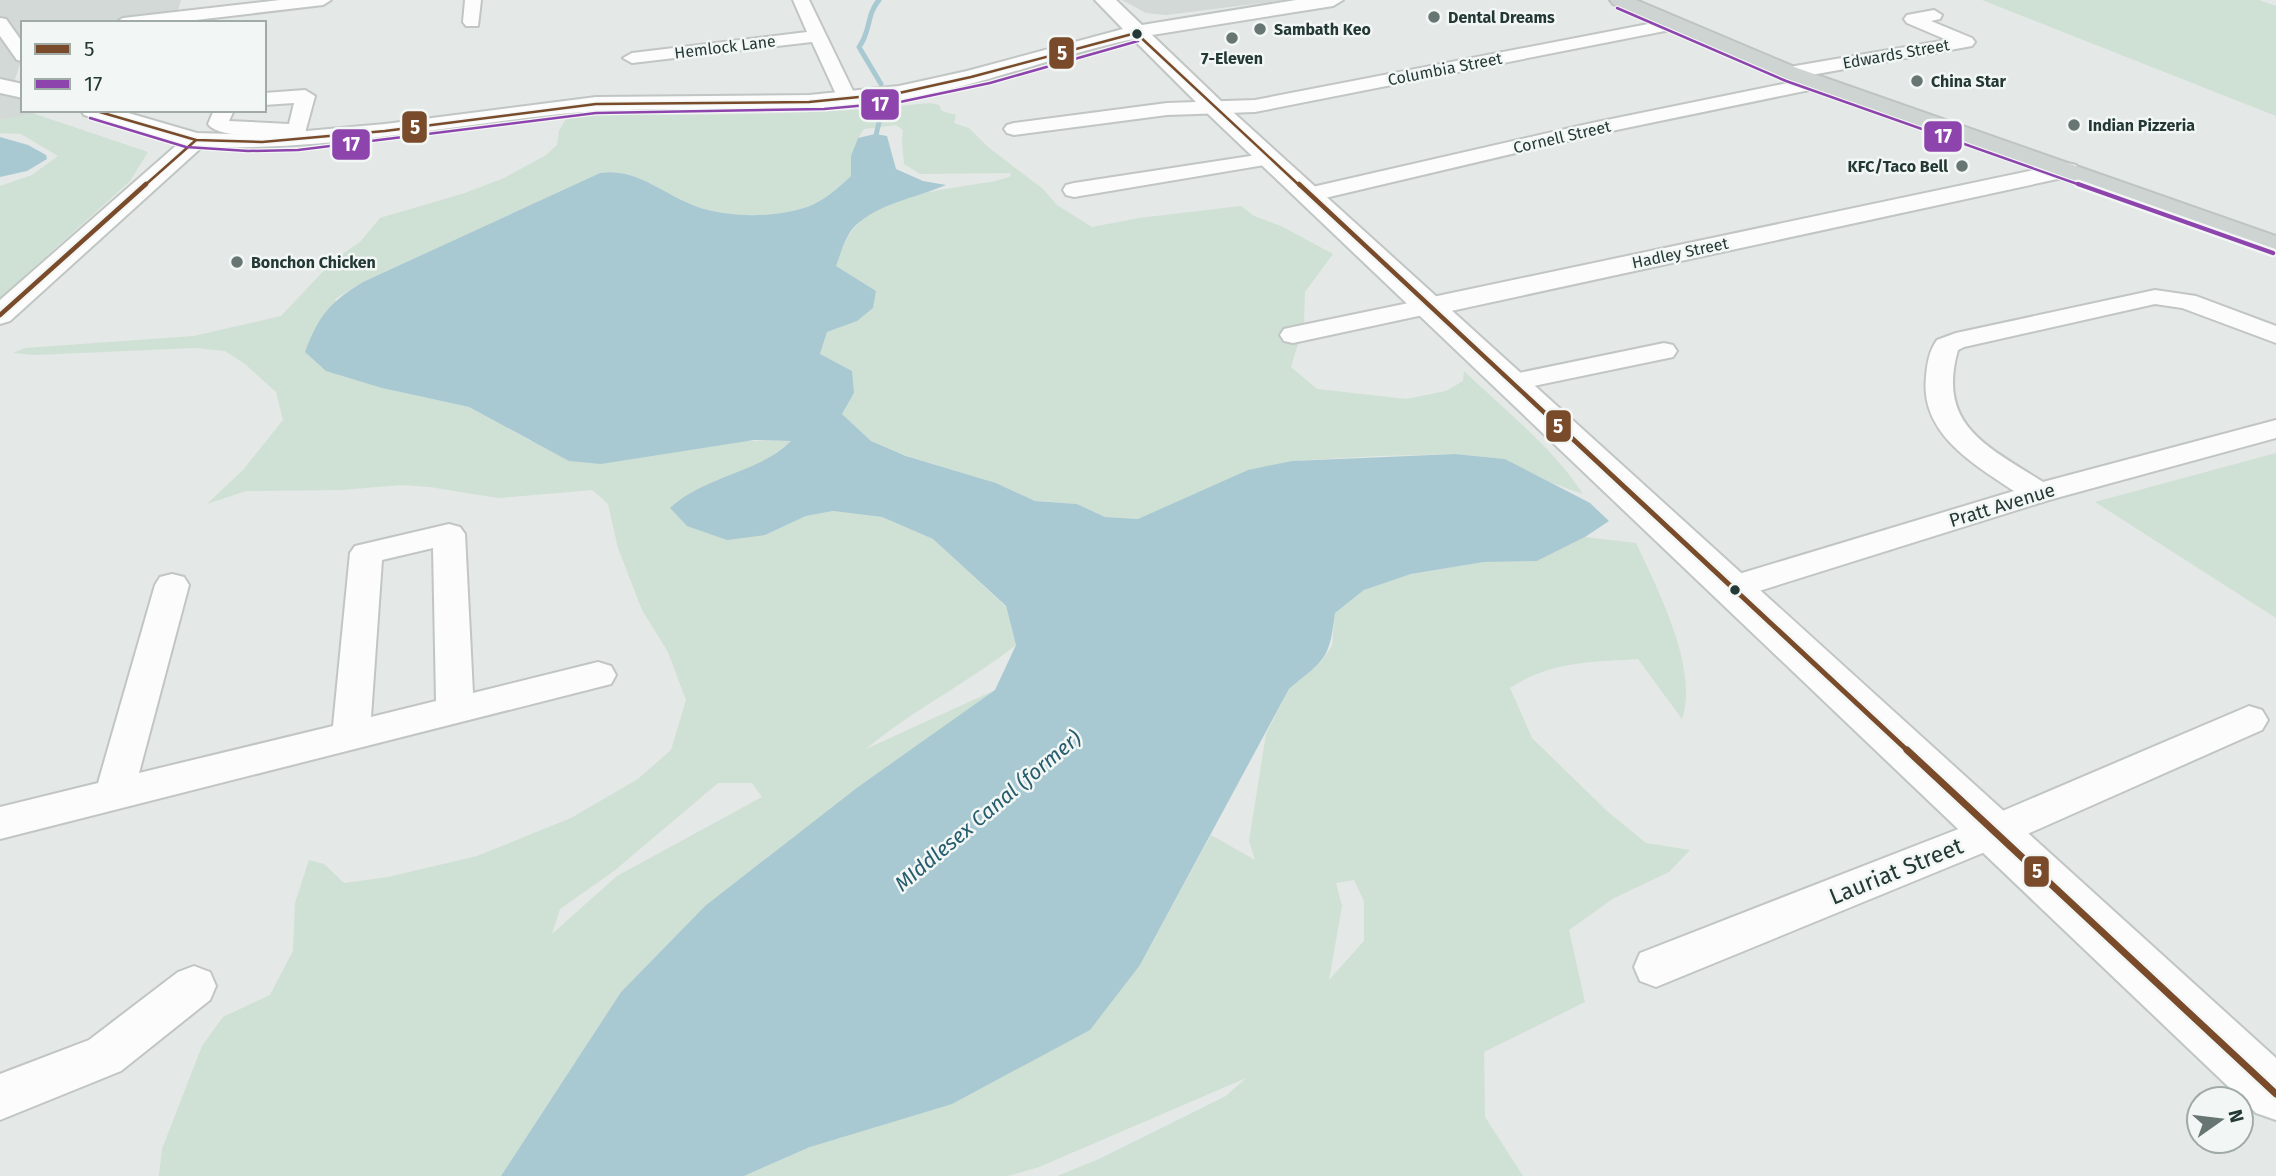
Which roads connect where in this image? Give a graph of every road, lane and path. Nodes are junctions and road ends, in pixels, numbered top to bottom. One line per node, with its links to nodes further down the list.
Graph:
1 (323, 0): 9 (street)
2 (473, 0): 11 (street)
3 (801, 0): 15 (street)
4 (1105, 0): 14 (main road)
5 (1333, 0): 14 (main road)
6 (1620, 0): 13 (main road)
7 (1640, 0): 17 (main road)
8 (1934, 15): 19 (street, Edwards Street)
9 (177, 19): 10 (street)
10 (150, 21)
11 (472, 22)
12 (0, 23): 16 (street)
13 (1674, 24): 17 (main road); 25 (street, Columbia Street)
14 (1136, 33): 24 (main road); 25 (main road)
15 (819, 36): 18 (street, Hemlock Lane); 24 (street)
16 (20, 46)
17 (1731, 48): 19 (main road)
18 (632, 58)
19 (1789, 73): 20 (main road)
20 (1817, 83): 32 (main road); 34 (street, Cornell Street)
21 (0, 86): 22 (main road)
22 (21, 91)
23 (266, 99): 29 (street)
24 (847, 99): 29 (main road)
25 (1214, 108): 28 (street, Columbia Street); 31 (main road)
26 (99, 112): 30 (main road)
27 (223, 112): 29 (street)
28 (1014, 129)
29 (296, 135): 30 (main road)
30 (196, 140): 37 (main road)
31 (1270, 159): 33 (street); 34 (main road)
32 (2067, 170): 35 (main road); 36 (main road, Hadley Street)
33 (1074, 190)
34 (1308, 195): 36 (main road)
35 (2276, 245)
36 (1428, 307): 38 (street, Hadley Street); 41 (main road)
37 (0, 315)
38 (1293, 335)
39 (2276, 335): 43 (street)
40 (1664, 351): 41 (street)
41 (1509, 383): 45 (main road)
42 (2276, 429): 43 (street, Pratt Avenue)
43 (2038, 493): 45 (street, Pratt Avenue)
44 (172, 585): 50 (street)
45 (1731, 588): 52 (main road)
46 (598, 675): 47 (street)
47 (455, 710): 49 (street); 49 (street)
48 (2249, 720): 52 (street, Lauriat Street)
49 (351, 736): 50 (street)
50 (114, 795): 51 (street)
51 (0, 823)
52 (1993, 832): 53 (street, Lauriat Street); 55 (main road)
53 (1656, 967)
54 (194, 986): 56 (street)
55 (2276, 1094)
56 (0, 1097)

